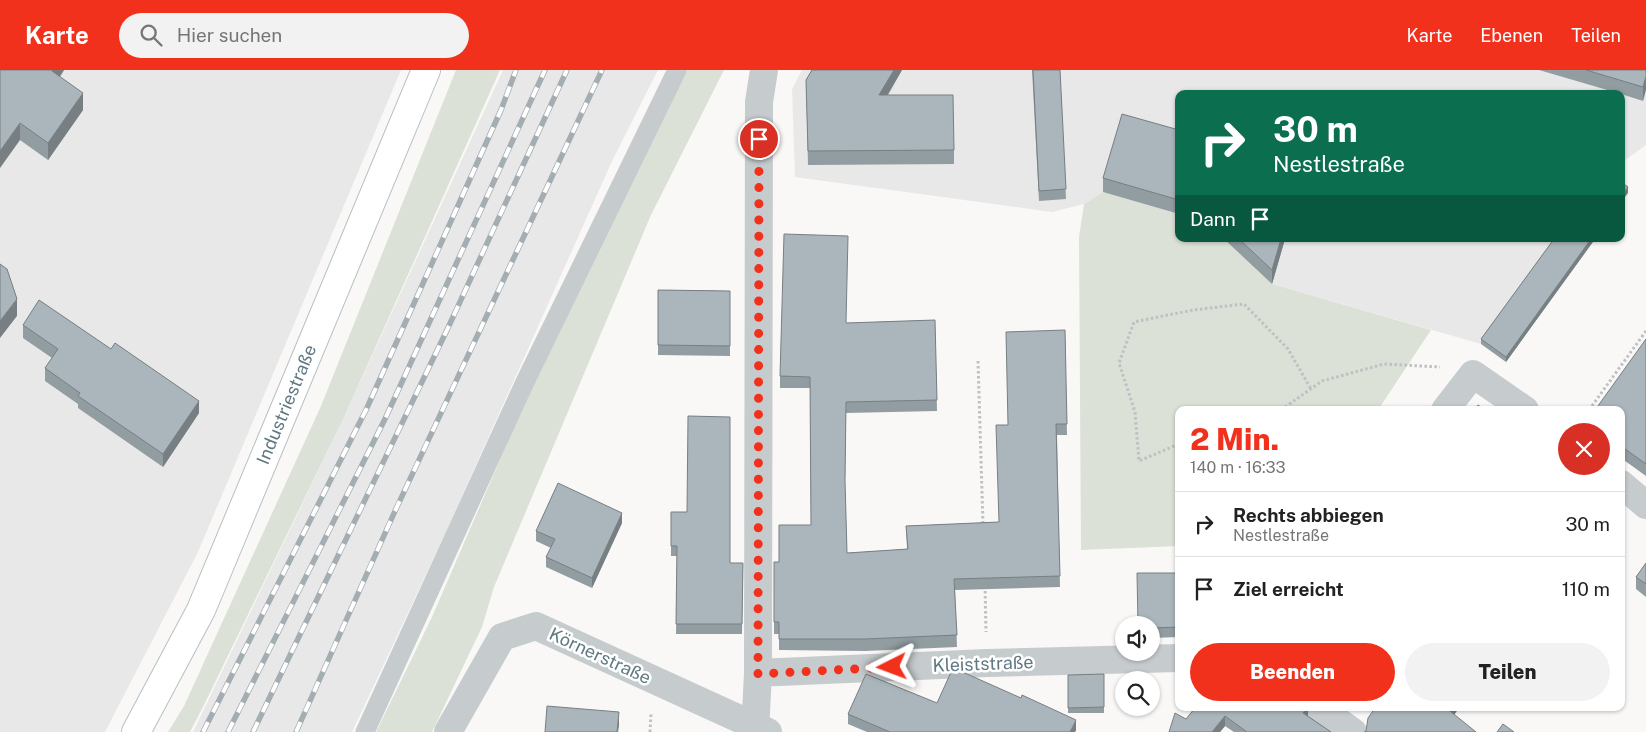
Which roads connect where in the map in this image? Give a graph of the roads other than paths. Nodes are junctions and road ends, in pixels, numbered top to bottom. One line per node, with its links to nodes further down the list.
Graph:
1 (426, 70): 12 (street, Industriestraße)
2 (677, 70): 13 (lane)
3 (764, 70): 9 (street)
4 (1448, 406): 5 (street)
5 (1520, 406)
6 (1625, 487): 7 (street)
7 (1646, 505)
8 (1175, 658): 9 (street, Kleiststraße)
9 (758, 674): 11 (street)
10 (1324, 711): 15 (street)
11 (760, 730): 14 (street, Körnerstraße)
12 (136, 732)
13 (365, 732)
14 (448, 732)
15 (1352, 732)

